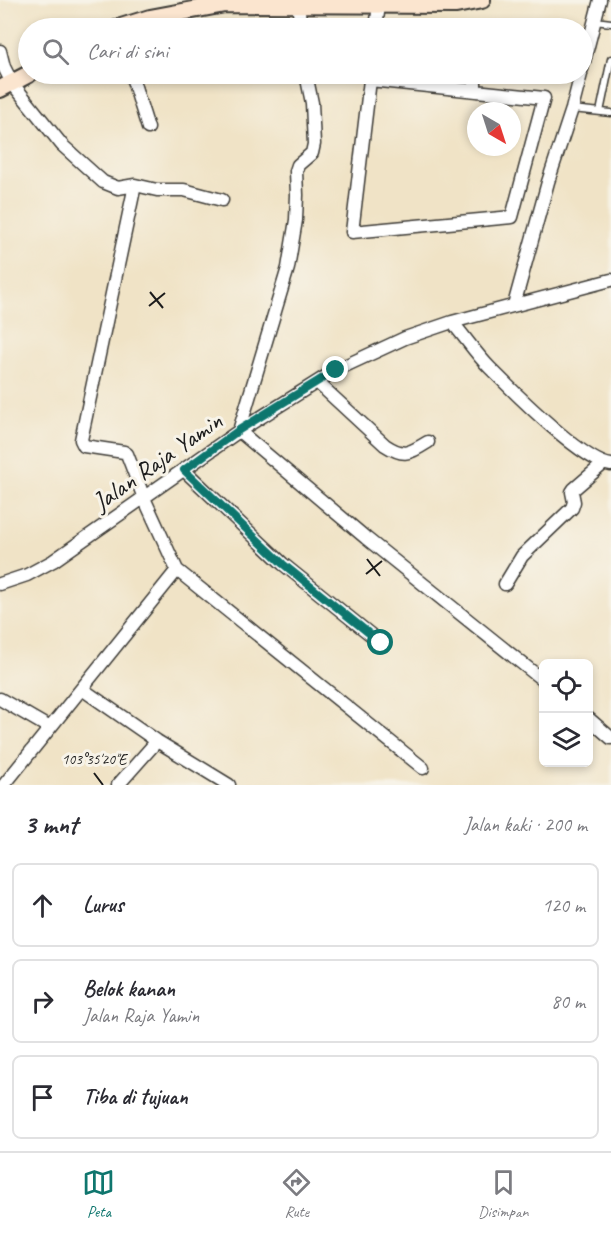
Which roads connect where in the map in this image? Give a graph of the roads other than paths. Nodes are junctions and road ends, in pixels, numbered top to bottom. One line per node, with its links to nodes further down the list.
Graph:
1 (482, 0): 5 (street)
2 (600, 0): 9 (street)
3 (278, 2): 4 (street); 6 (street)
4 (298, 4): 5 (street); 7 (street)
5 (379, 5): 8 (street)
6 (150, 18)
7 (300, 18)
8 (377, 18)
9 (595, 21): 10 (lane); 11 (street)
10 (611, 24)
11 (593, 29)
12 (0, 51): 20 (street)
13 (611, 59): 23 (lane)
14 (134, 84): 25 (street)
15 (308, 84): 32 (street)
16 (369, 84): 21 (street)
17 (422, 84): 21 (street)
18 (475, 84): 21 (street)
19 (579, 84): 22 (street)
20 (6, 86): 26 (street)
21 (475, 91)
22 (572, 109): 23 (lane); 29 (street)
23 (600, 112): 24 (lane)
24 (611, 113)
25 (148, 128)
26 (135, 185): 27 (street); 36 (street)
27 (222, 200)
28 (611, 280): 29 (street, Jalan Raja Yamin)
29 (514, 305): 30 (street, Jalan Raja Yamin)
30 (452, 322): 31 (street, Jalan Raja Yamin); 34 (street)
31 (317, 382): 32 (street, Jalan Raja Yamin); 33 (street)
32 (239, 430): 35 (street, Jalan Raja Yamin); 41 (street)
33 (428, 442)
34 (607, 465): 39 (street)
35 (184, 470): 36 (street, Jalan Raja Yamin); 40 (street)
36 (144, 498): 37 (street); 38 (street, Jalan Raja Yamin)
37 (177, 570): 42 (street); 48 (street)
38 (0, 584)
39 (505, 584)
40 (381, 643)
41 (539, 678)
42 (82, 689): 45 (street); 47 (street)
43 (0, 699): 45 (street)
44 (593, 722): 46 (street)
45 (50, 728): 49 (street)
46 (611, 738)
47 (157, 741): 50 (street); 51 (street)
48 (423, 768)
49 (4, 785)
50 (118, 785)
51 (229, 785)

